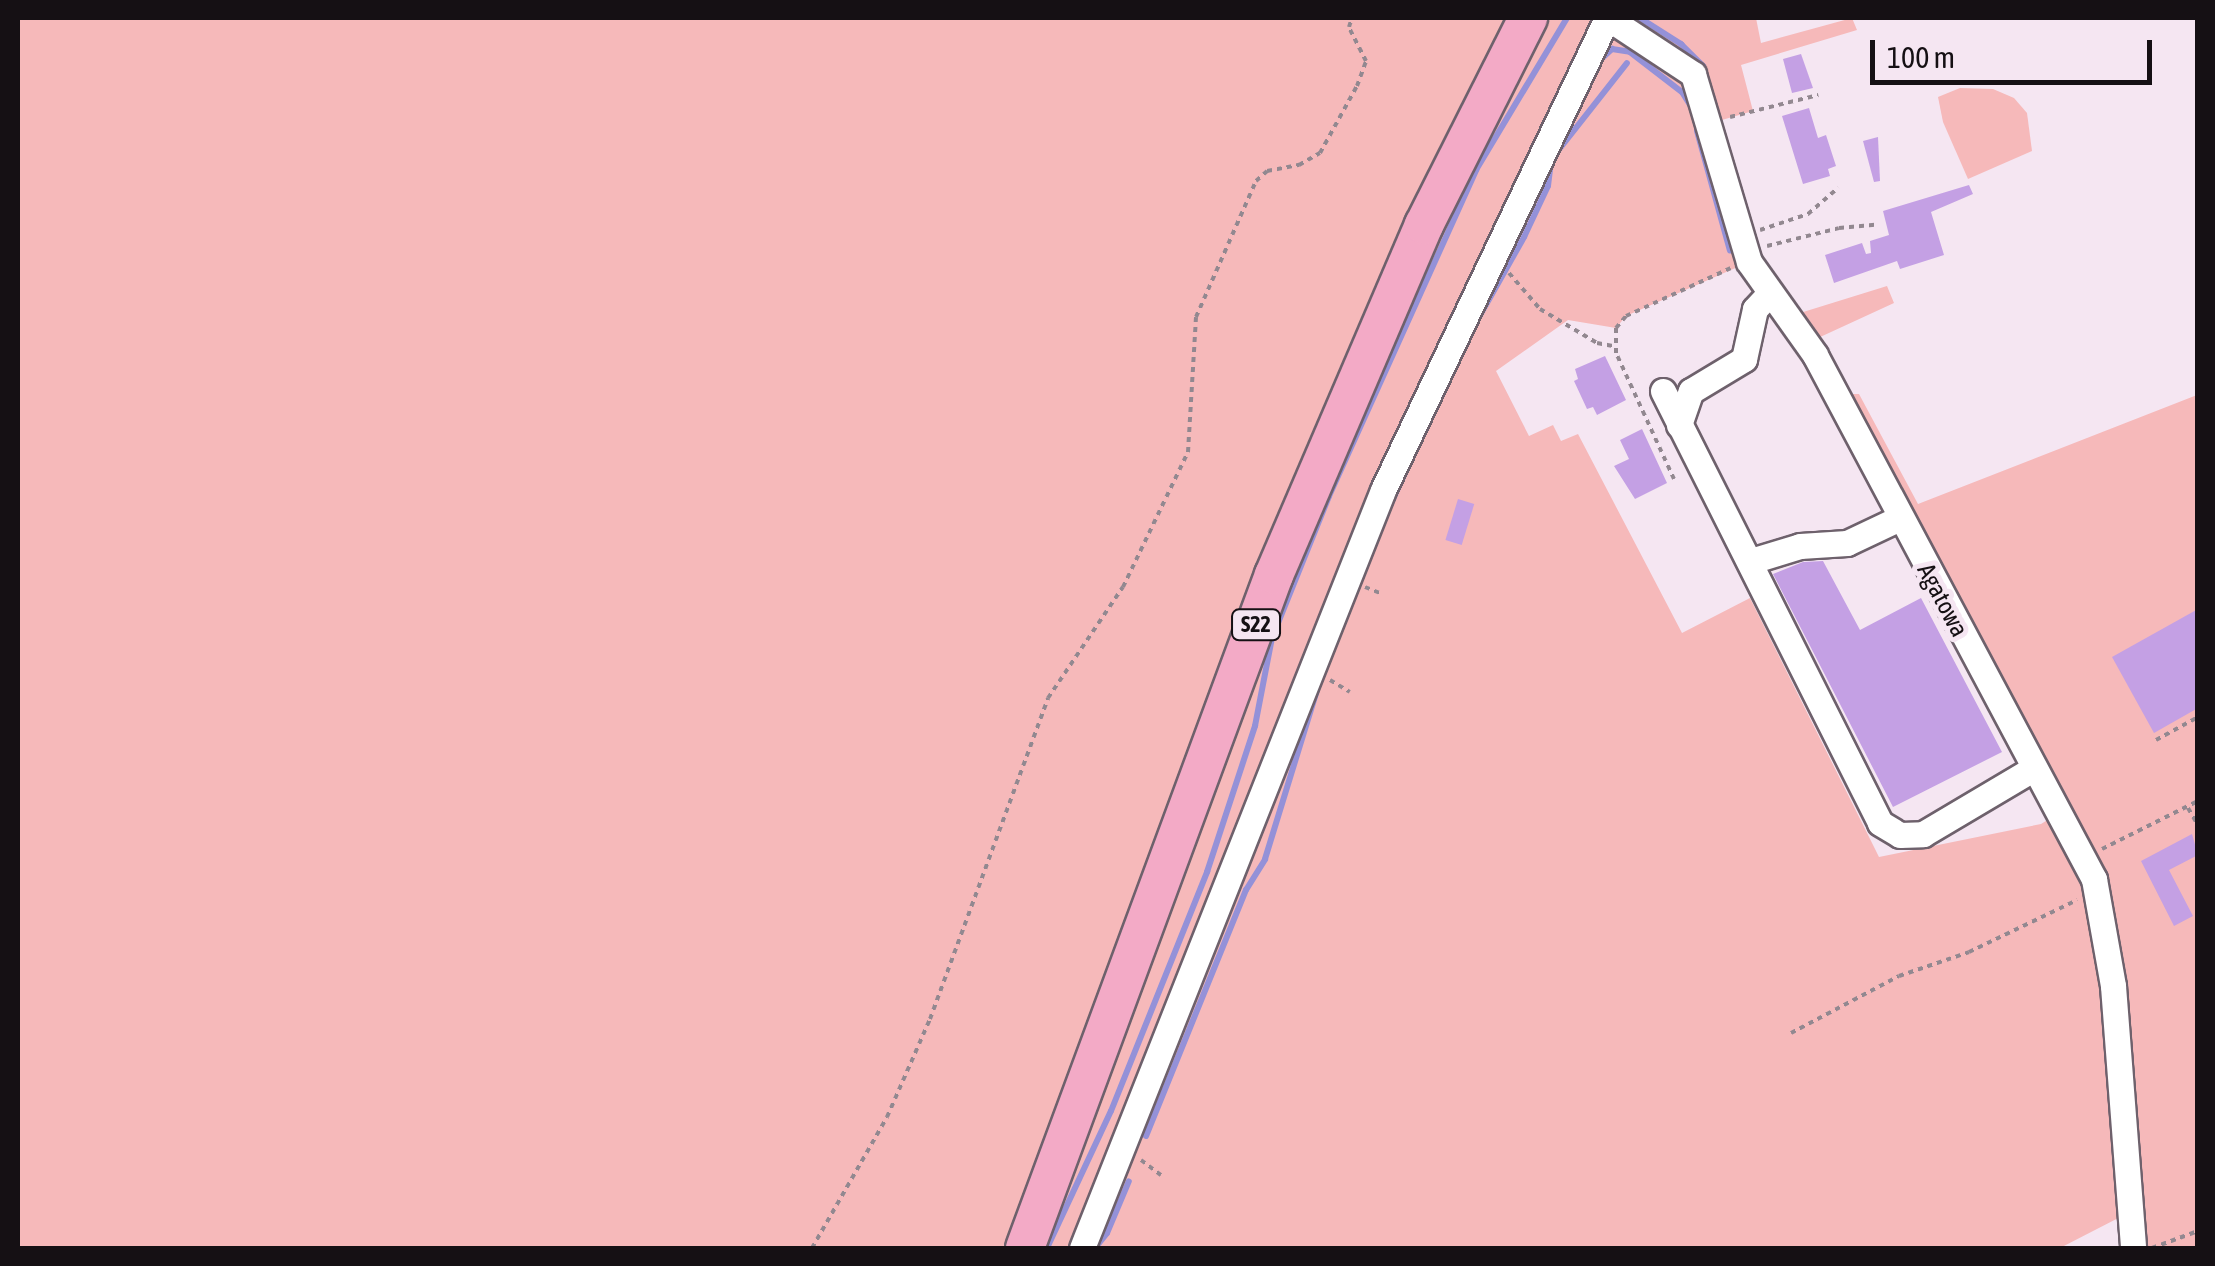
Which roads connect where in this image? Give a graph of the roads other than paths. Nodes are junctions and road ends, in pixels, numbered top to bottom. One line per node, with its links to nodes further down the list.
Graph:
1 (1528, 18): 10 (highway, S22)
2 (1607, 18): 3 (street, Agatowa); 11 (street)
3 (1752, 306): 5 (street); 6 (street, Agatowa)
4 (1662, 391): 5 (street)
5 (1679, 425): 7 (street)
6 (1900, 518): 7 (street); 8 (street, Agatowa)
7 (1751, 561): 8 (street)
8 (2034, 768): 9 (street, Agatowa)
9 (2132, 1246)
10 (1025, 1248)
11 (1082, 1248)

